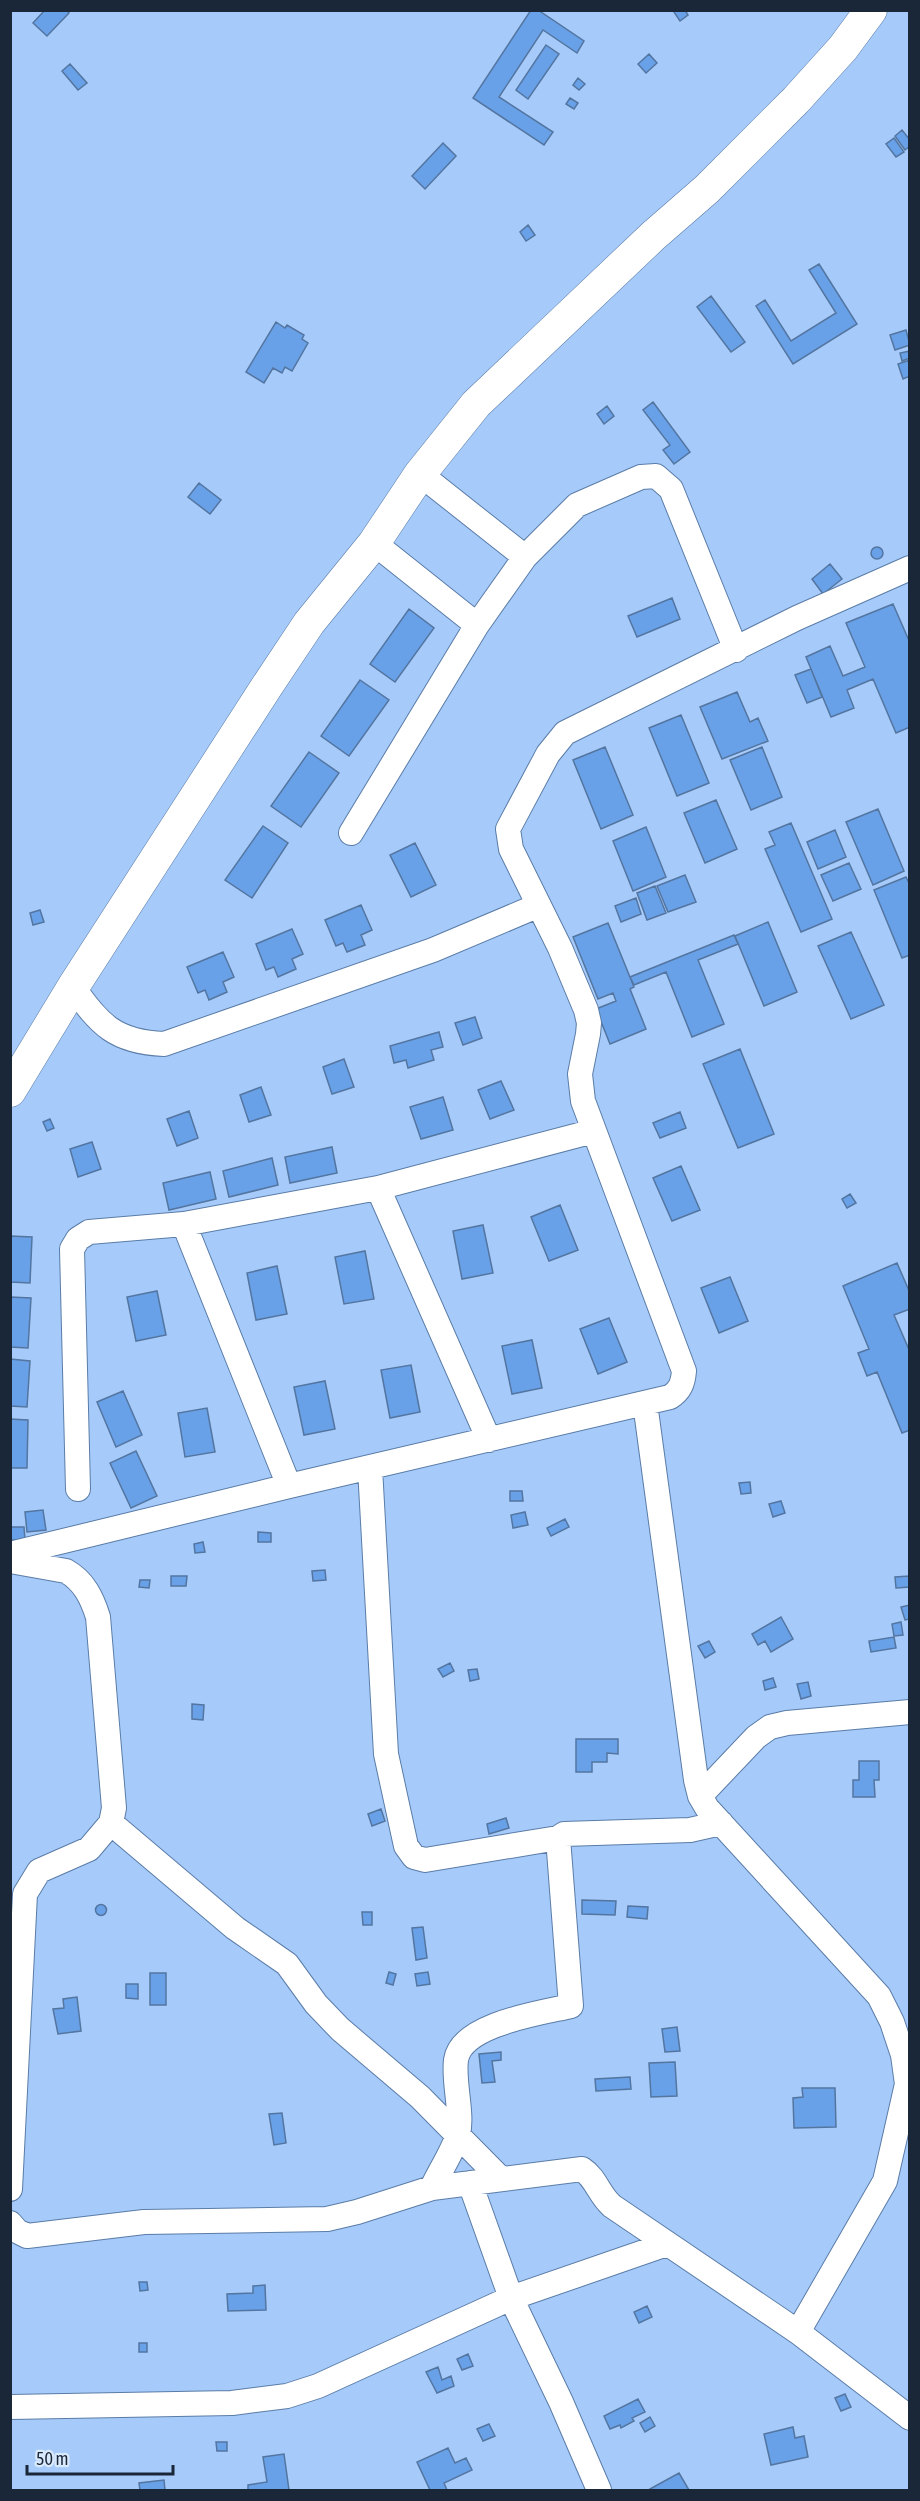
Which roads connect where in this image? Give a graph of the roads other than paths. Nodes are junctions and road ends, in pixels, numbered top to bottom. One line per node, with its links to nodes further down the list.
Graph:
1 (871, 10): 2 (main road)
2 (420, 474): 3 (main road); 4 (street)
3 (374, 543): 6 (street); 10 (main road)
4 (525, 557): 6 (street); 7 (street)
5 (909, 568): 7 (street)
6 (477, 625): 8 (street)
7 (735, 650): 9 (street)
8 (351, 833)
9 (537, 906): 10 (street); 12 (street)
10 (73, 987): 11 (main road)
11 (10, 1091)
12 (594, 1131): 13 (street); 15 (street)
13 (378, 1188): 14 (street); 16 (street)
14 (184, 1224): 18 (street); 19 (street)
15 (645, 1403): 16 (street); 23 (street)
16 (489, 1440): 17 (street)
17 (370, 1468): 18 (street); 26 (street)
18 (289, 1486): 20 (street)
19 (78, 1489)
20 (10, 1554)
21 (10, 1561): 24 (street)
22 (909, 1712): 23 (street)
23 (700, 1796): 25 (street)
24 (111, 1823): 28 (street); 31 (street)
25 (721, 1823): 26 (street); 27 (street)
26 (558, 1838): 28 (street)
27 (908, 2084): 36 (street)
28 (458, 2134): 29 (street); 32 (street)
29 (501, 2179): 30 (street); 34 (street)
30 (470, 2183): 32 (street); 35 (street)
31 (10, 2188)
32 (432, 2188): 33 (street)
33 (10, 2223)
34 (667, 2244): 35 (street); 36 (street)
35 (511, 2298): 37 (street); 39 (street)
36 (798, 2332): 38 (street)
37 (10, 2408)
38 (909, 2418)
39 (599, 2490)

